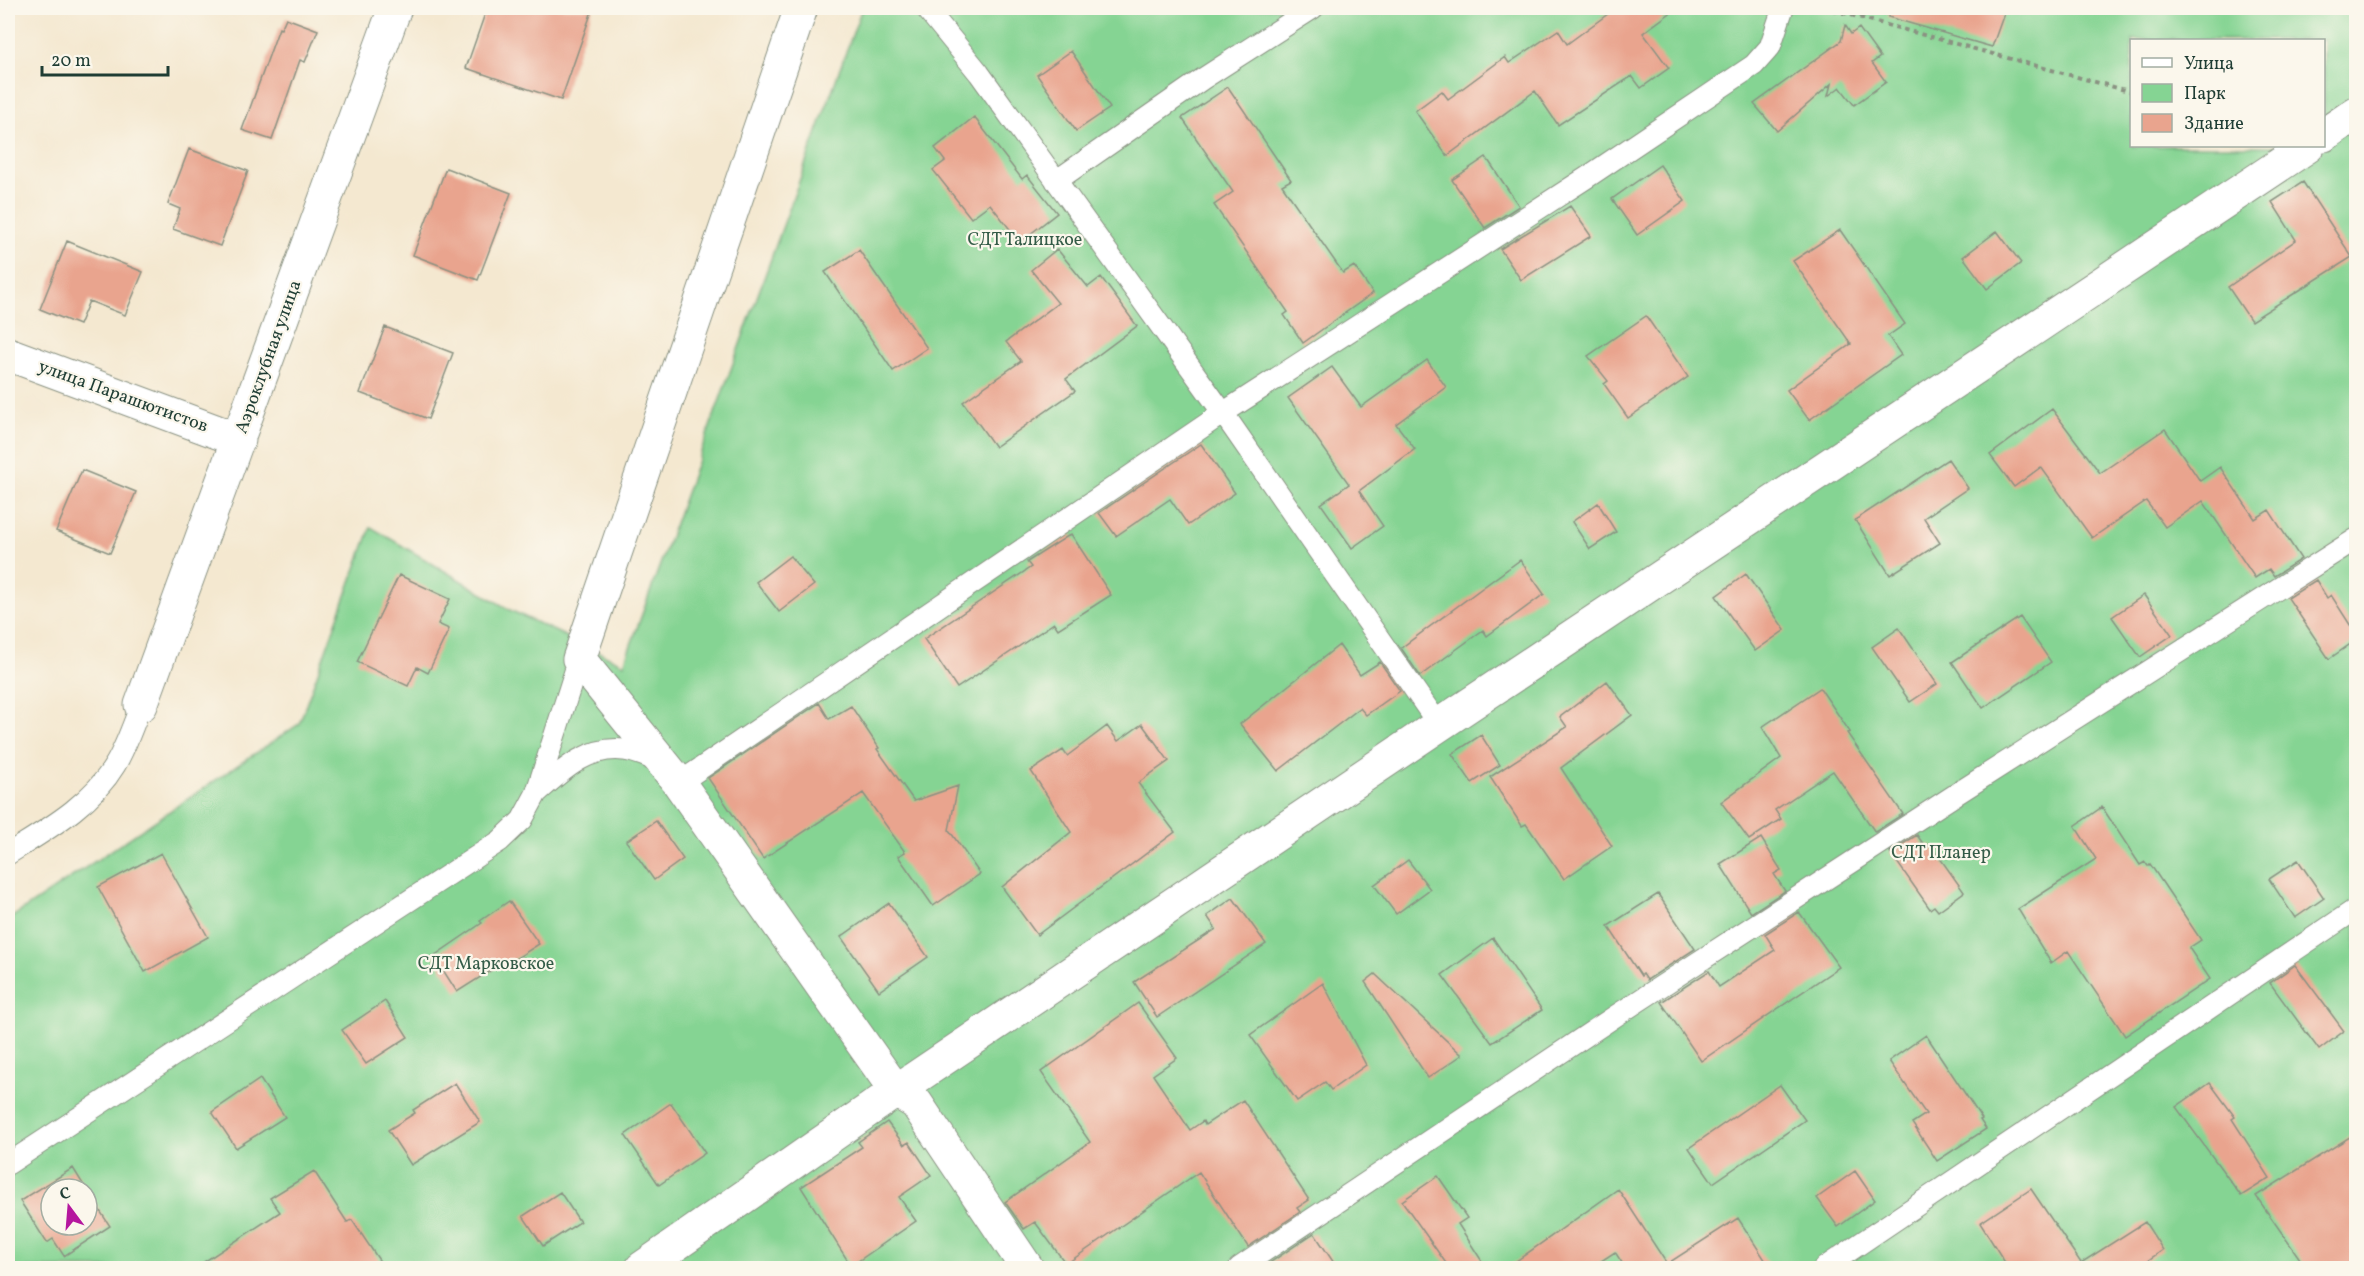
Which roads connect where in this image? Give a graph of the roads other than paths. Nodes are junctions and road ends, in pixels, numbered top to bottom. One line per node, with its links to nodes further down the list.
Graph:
1 (395, 8): 12 (street, Аэроклубная улица)
2 (801, 8): 14 (street)
3 (926, 8): 9 (lane)
4 (1313, 8): 9 (lane)
5 (1784, 8): 11 (lane)
6 (2356, 113): 7 (street)
7 (2325, 134)
8 (2306, 147): 16 (street)
9 (1056, 181): 11 (lane)
10 (8, 354): 12 (street, улица Парашютистов)
11 (1222, 413): 16 (lane); 17 (lane)
12 (239, 440): 15 (street, Аэроклубная улица)
13 (2356, 539): 25 (lane)
14 (579, 659): 17 (street); 18 (lane)
15 (141, 705): 19 (lane)
16 (1439, 725): 21 (street)
17 (669, 773): 18 (lane); 21 (street)
18 (536, 794): 22 (lane)
19 (8, 854)
20 (2356, 909): 26 (lane)
21 (896, 1092): 23 (street); 24 (street)
22 (8, 1164)
23 (652, 1266)
24 (1027, 1269)
25 (1239, 1269)
26 (1824, 1269)

